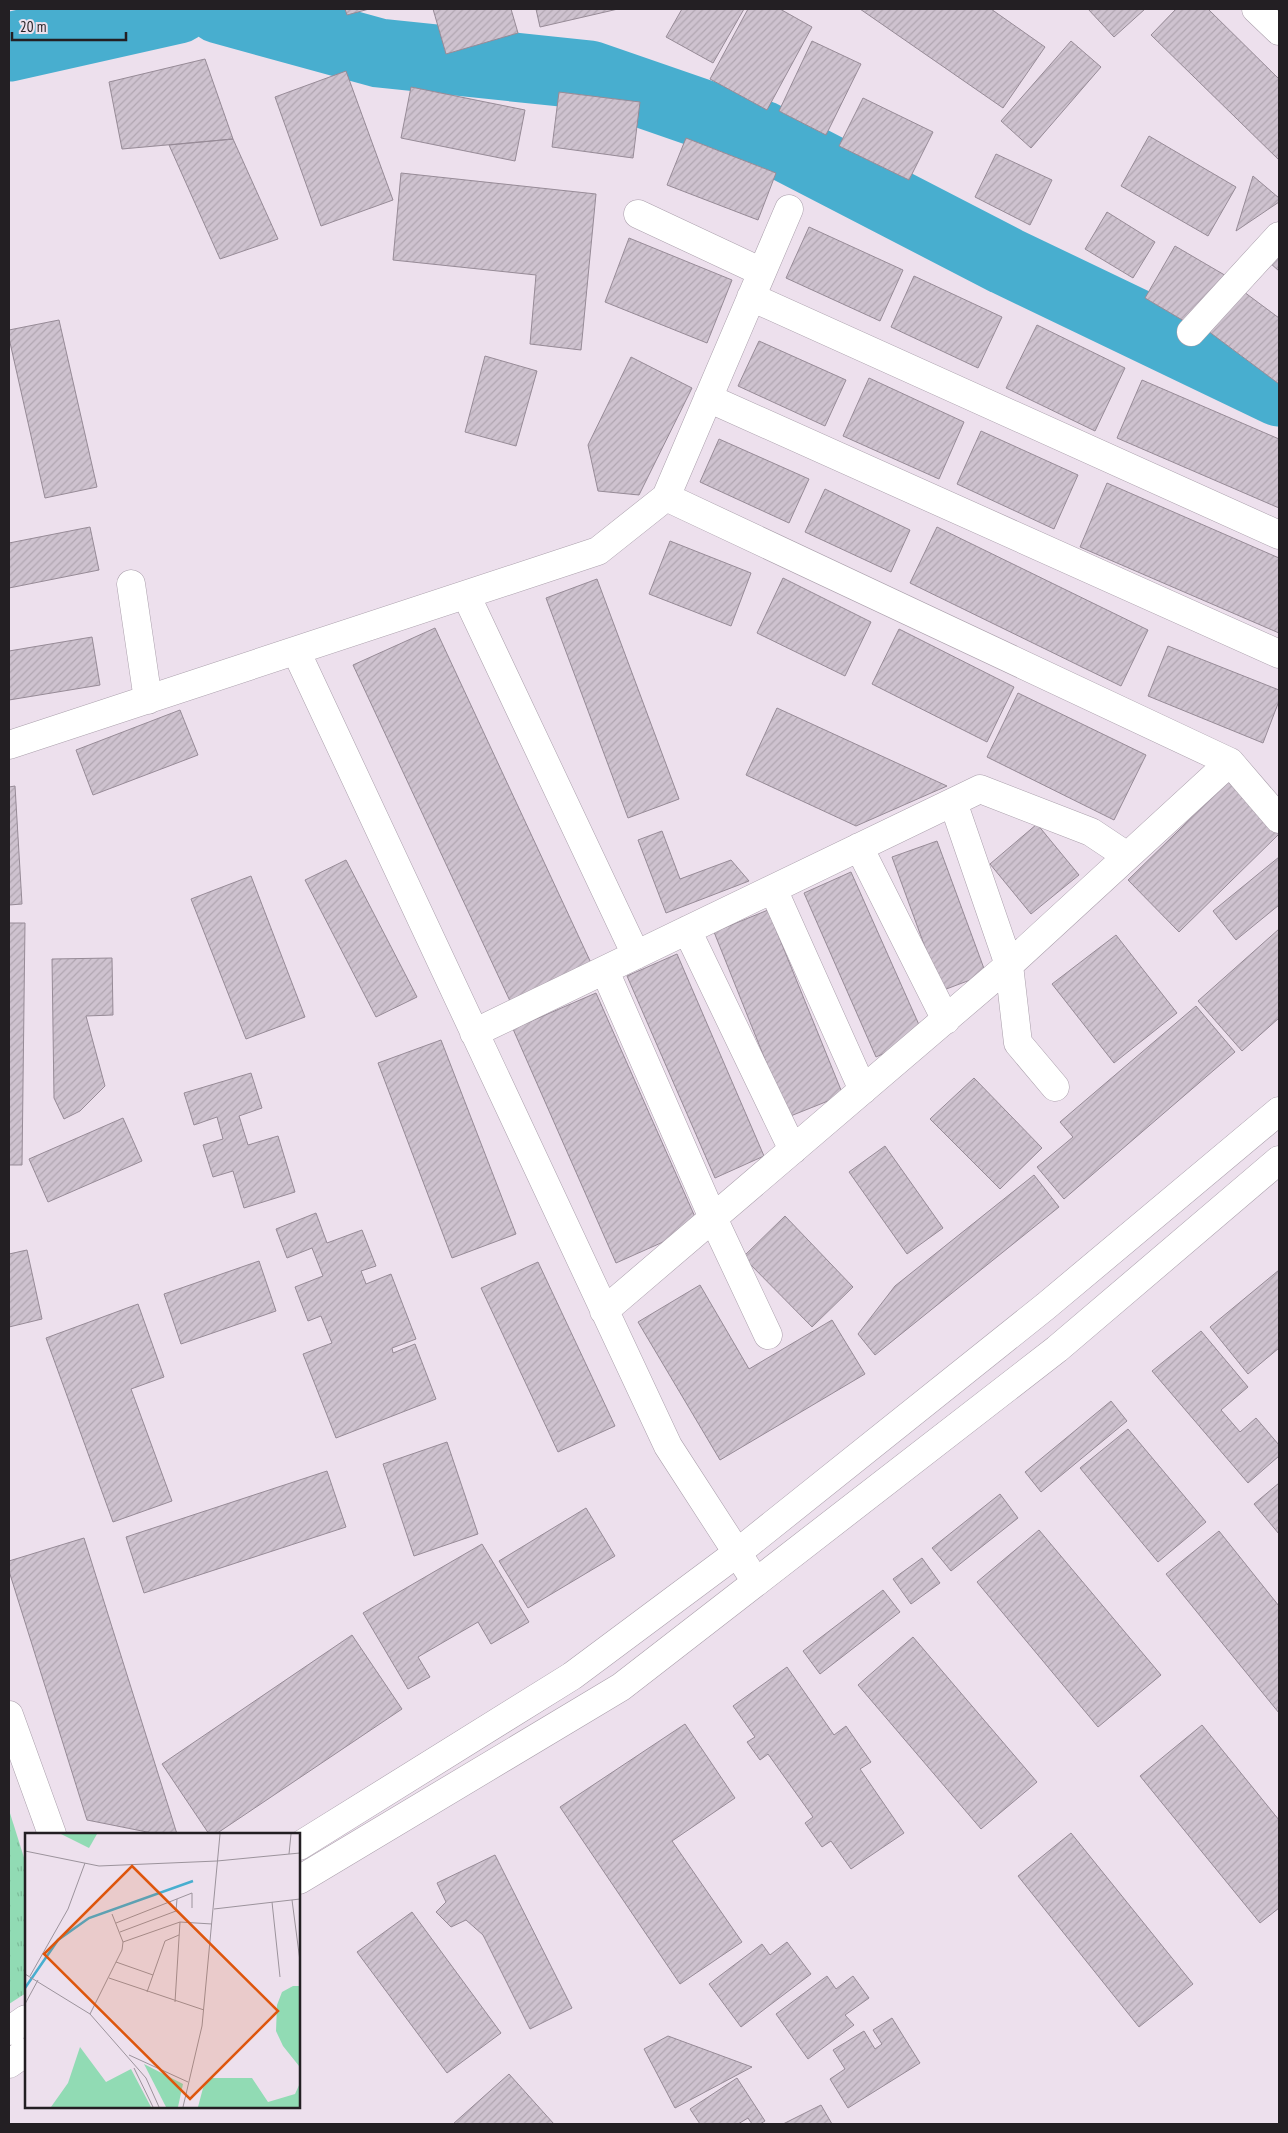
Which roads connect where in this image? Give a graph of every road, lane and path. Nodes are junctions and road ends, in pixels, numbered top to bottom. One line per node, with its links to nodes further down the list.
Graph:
1 (1256, 9): 2 (street)
2 (1279, 31)
3 (789, 209): 6 (street)
4 (638, 214): 6 (street)
5 (1279, 236): 8 (street)
6 (762, 272): 7 (street)
7 (751, 297): 9 (street); 11 (street)
8 (1191, 332)
9 (708, 398): 10 (street); 15 (street)
10 (666, 497): 13 (street); 18 (street)
11 (1279, 535)
12 (131, 584): 16 (street)
13 (466, 595): 14 (street); 25 (street)
14 (296, 651): 16 (street); 29 (street)
15 (1279, 654)
16 (148, 700): 17 (street)
17 (9, 745)
18 (1230, 762): 20 (street); 22 (street)
19 (953, 802): 21 (street); 22 (street); 26 (street)
20 (1279, 818)
21 (859, 847): 23 (street); 28 (street)
22 (1127, 856): 26 (street)
23 (774, 889): 24 (street); 31 (street)
24 (687, 930): 25 (street); 33 (street)
25 (636, 955): 27 (street)
26 (1009, 966): 28 (street); 30 (street)
27 (604, 971): 29 (street); 35 (street)
28 (946, 1020): 31 (street)
29 (474, 1033): 36 (street)
30 (1055, 1087)
31 (863, 1090): 33 (street)
32 (1279, 1111): 38 (street)
33 (793, 1150): 35 (street)
34 (1279, 1160): 39 (street)
35 (713, 1218): 36 (street); 37 (street)
36 (604, 1311): 38 (street)
37 (768, 1334)
38 (737, 1553): 39 (street); 42 (street)
39 (756, 1582): 43 (street)
40 (9, 1715): 41 (street)
41 (52, 1833)
42 (300, 1845)
43 (300, 1879)
44 (25, 2020): 45 (street)
45 (9, 2031)
46 (25, 2053): 47 (street)
47 (9, 2064)

